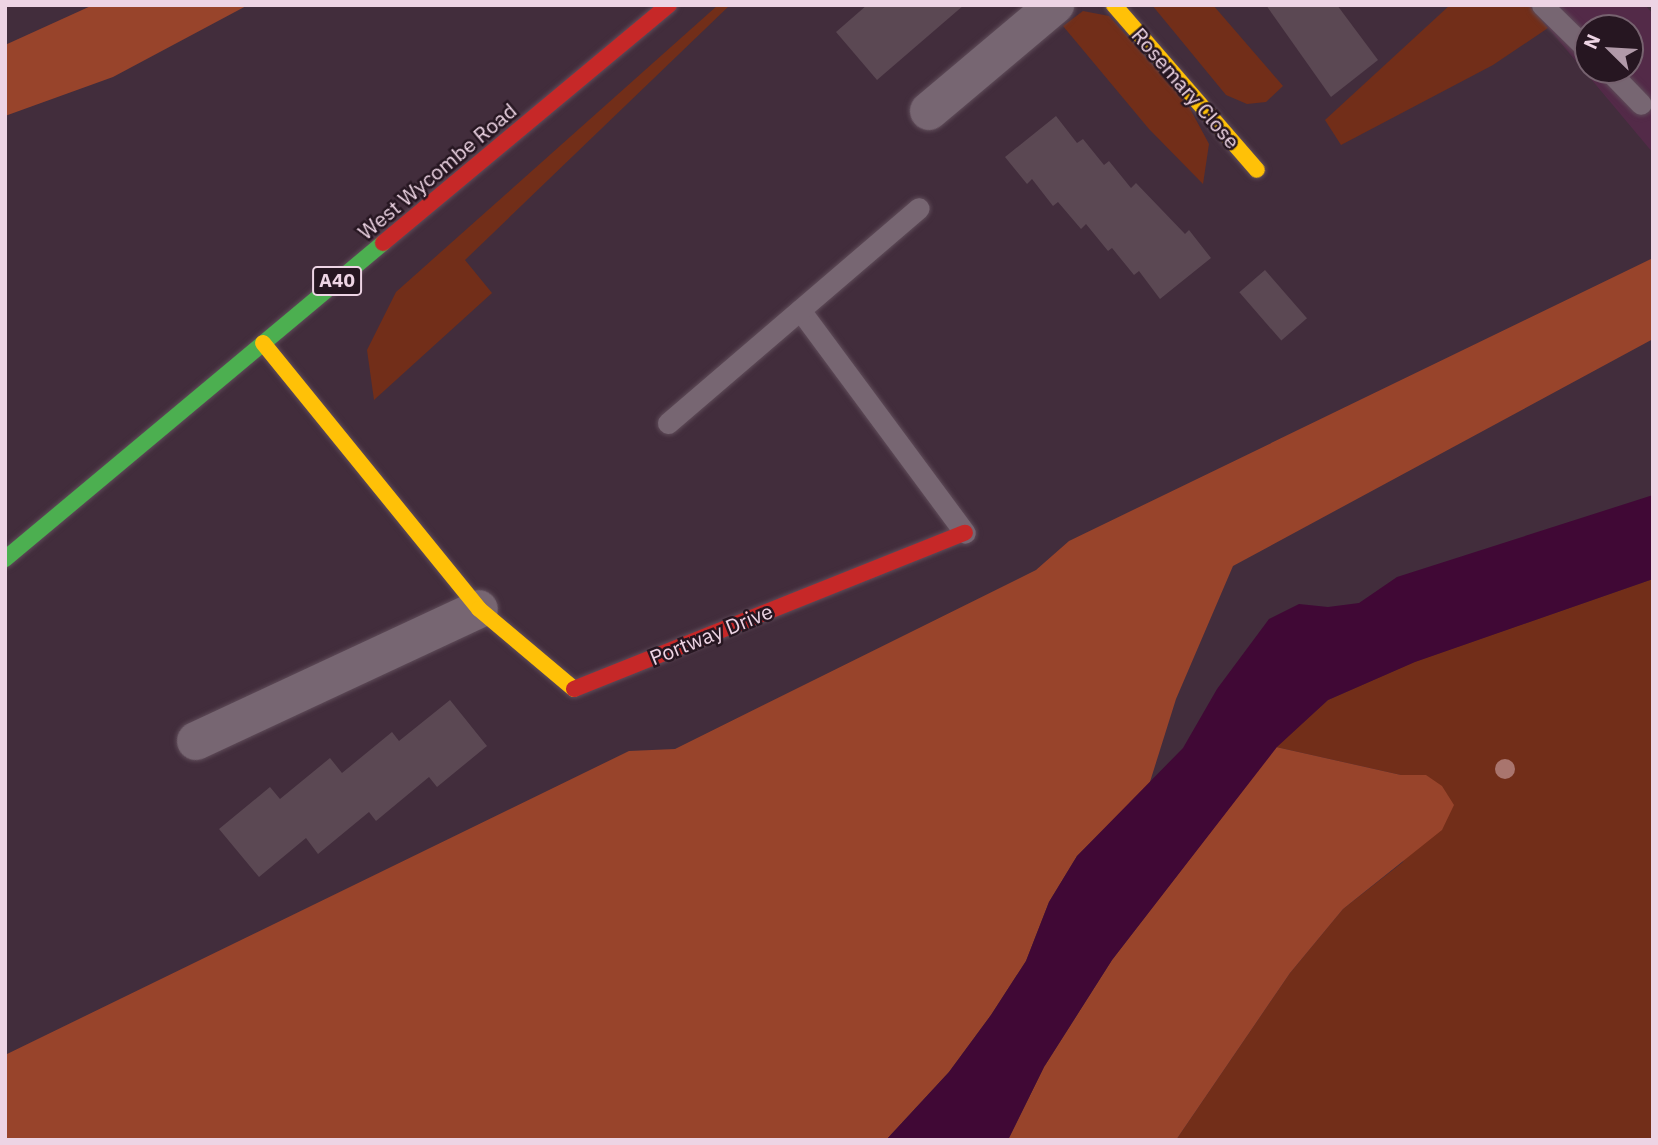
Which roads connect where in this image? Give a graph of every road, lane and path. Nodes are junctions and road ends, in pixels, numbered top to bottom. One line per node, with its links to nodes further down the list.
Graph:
1 (669, 5): 12 (main road, West Wycombe Road / A40)
2 (1055, 5): 8 (street)
3 (1114, 5): 9 (main road, Rosemary Close)
4 (1542, 5): 5 (lane)
5 (1574, 36)
6 (1622, 84): 7 (lane)
7 (1641, 104)
8 (929, 111)
9 (1257, 170)
10 (919, 208): 11 (lane)
11 (800, 310): 13 (lane); 14 (lane)
12 (263, 343): 15 (main road, West Wycombe Road / A40); 16 (main road, Portway Drive)
13 (668, 423)
14 (965, 533): 16 (main road, Portway Drive)
15 (5, 558)
16 (479, 609): 17 (street)
17 (196, 741)

